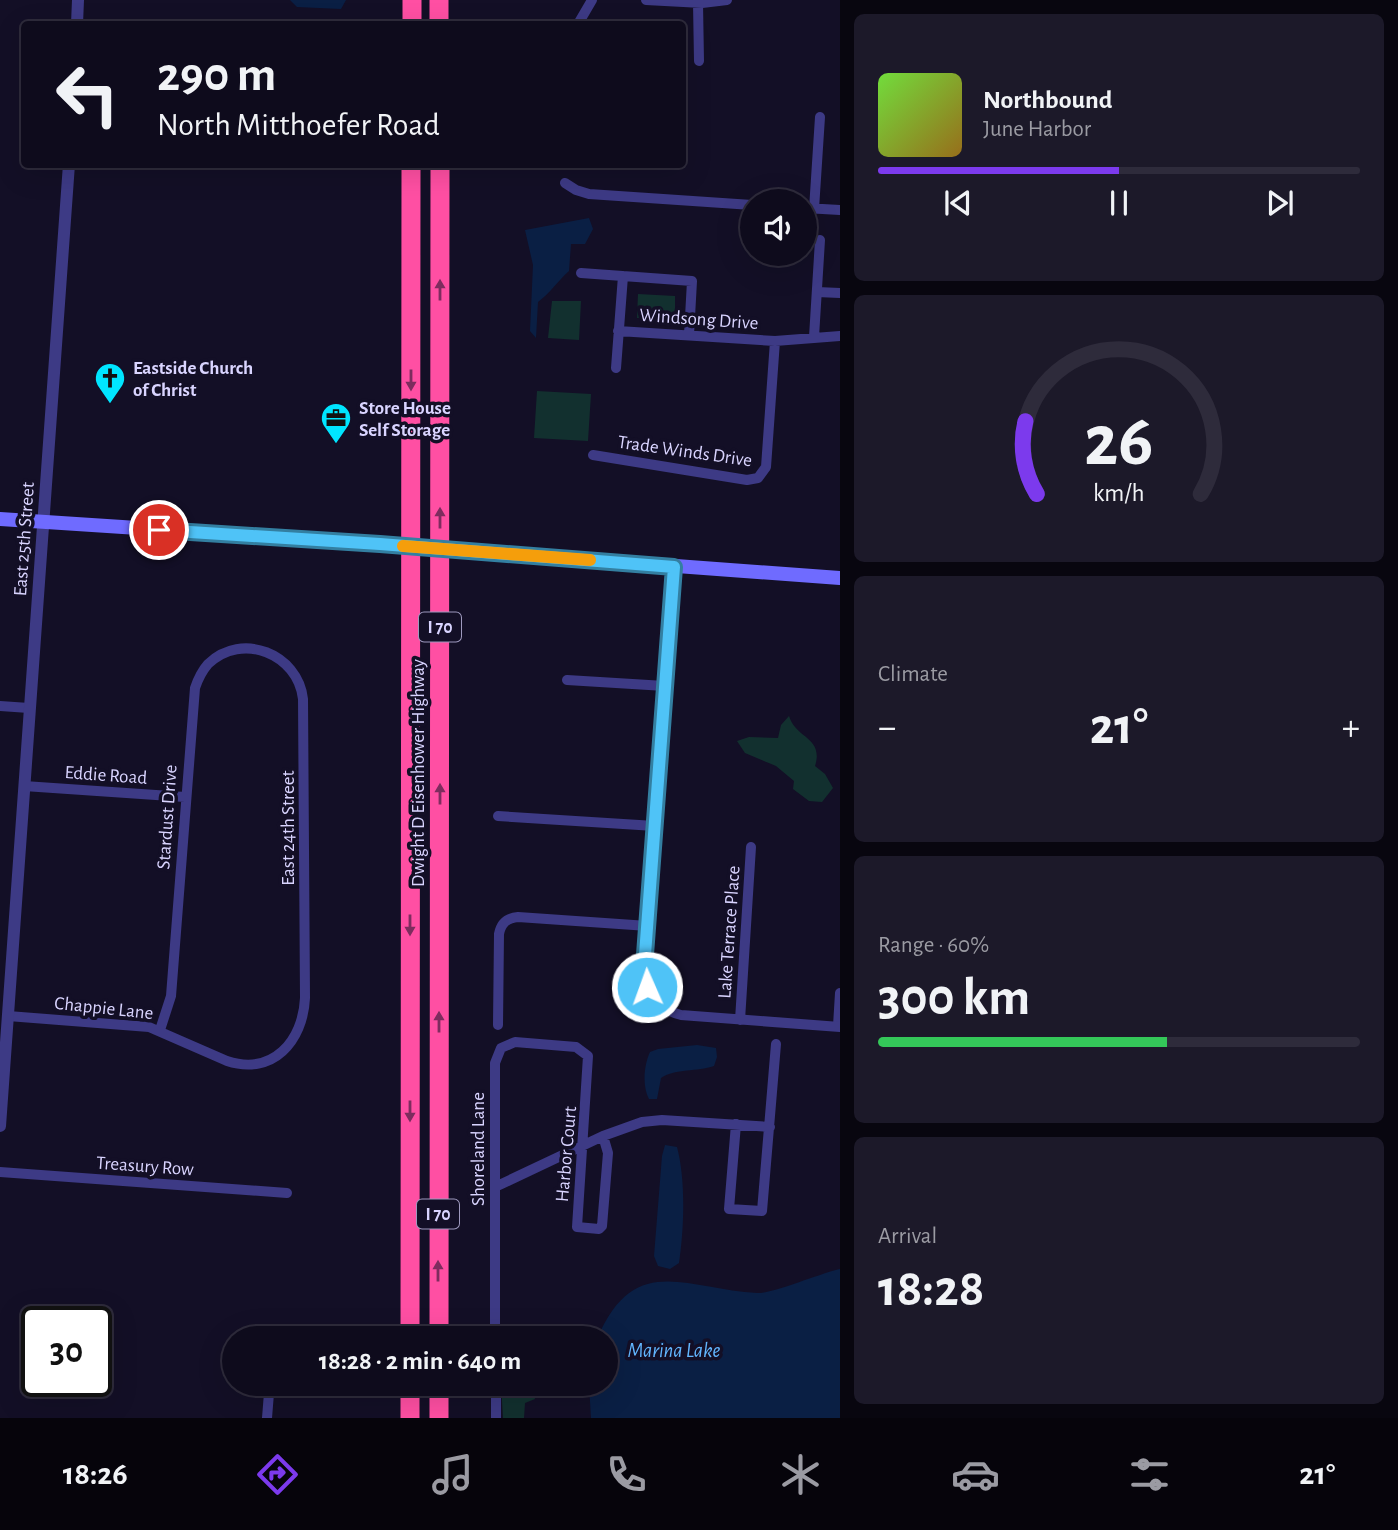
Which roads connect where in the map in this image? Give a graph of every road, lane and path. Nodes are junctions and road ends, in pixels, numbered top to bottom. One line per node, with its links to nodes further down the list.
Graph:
1 (78, 0): 8 (street)
2 (412, 0): 9 (highway)
3 (439, 0): 10 (highway)
4 (592, 0): 11 (street)
5 (646, 0): 7 (street)
6 (727, 0): 7 (street)
7 (698, 3): 12 (street)
8 (77, 21)
9 (412, 21)
10 (439, 21)
11 (580, 21)
12 (699, 61)
13 (820, 117): 18 (street)
14 (69, 168): 35 (street, East 25th Street)
15 (411, 168): 66 (highway, Dwight D Eisenhower Highway / I 70, one-way to 66)
16 (440, 168): 67 (highway, Dwight D Eisenhower Highway / I 70, one-way to 16)
17 (565, 183): 19 (street)
18 (811, 189)
19 (740, 204)
20 (817, 209): 21 (street)
21 (840, 210)
22 (820, 240): 25 (street)
23 (581, 273): 24 (street)
24 (624, 276): 27 (street); 28 (street)
25 (817, 292): 26 (street); 30 (street)
26 (840, 293)
27 (618, 331): 28 (street, Windsong Drive); 32 (street, Windsong Drive)
28 (688, 335): 31 (street, Windsong Drive)
29 (840, 336): 30 (street, Windsong Drive)
30 (814, 337): 31 (street, Windsong Drive)
31 (775, 341): 33 (street, Trade Winds Drive)
32 (616, 368)
33 (593, 455)
34 (0, 519): 35 (main road)
35 (43, 522): 36 (main road, bridge); 42 (street, East 25th Street)
36 (674, 567): 37 (main road); 40 (street)
37 (840, 578)
38 (260, 650): 44 (street, Stardust Drive); 54 (street, East 24th Street)
39 (566, 680): 40 (street)
40 (665, 686): 46 (street)
41 (0, 706): 42 (street)
42 (29, 708): 43 (street, East 25th Street)
43 (24, 786): 44 (street, Eddie Road); 50 (street, East 25th Street)
44 (185, 797): 55 (street, Stardust Drive)
45 (498, 816): 46 (street)
46 (655, 826): 48 (street)
47 (751, 847): 51 (street, Lake Terrace Place)
48 (648, 926): 51 (street); 52 (street)
49 (840, 993): 53 (street)
50 (8, 1016): 55 (street, Chappie Lane); 59 (street, East 25th Street)
51 (740, 1020): 53 (street)
52 (498, 1025)
53 (839, 1026)
54 (300, 1027): 55 (street, Chappie Lane)
55 (160, 1030)
56 (776, 1044): 60 (street)
57 (585, 1052): 62 (street, Harbor Court); 64 (street, Shoreland Lane)
58 (736, 1124): 60 (street); 60 (street); 61 (street)
59 (0, 1126)
60 (770, 1127)
61 (603, 1136): 62 (street); 62 (street, Harbor Court)
62 (583, 1145): 64 (street)
63 (0, 1172): 65 (street, Treasury Row)
64 (495, 1187): 68 (street, Shoreland Lane)
65 (287, 1193)
66 (410, 1326)
67 (439, 1326)
68 (495, 1326)
69 (269, 1396): 73 (street)
70 (410, 1396): 74 (highway)
71 (439, 1396): 75 (highway)
72 (495, 1396): 76 (street)
73 (267, 1418)
74 (410, 1418)
75 (439, 1418)
76 (496, 1418)

